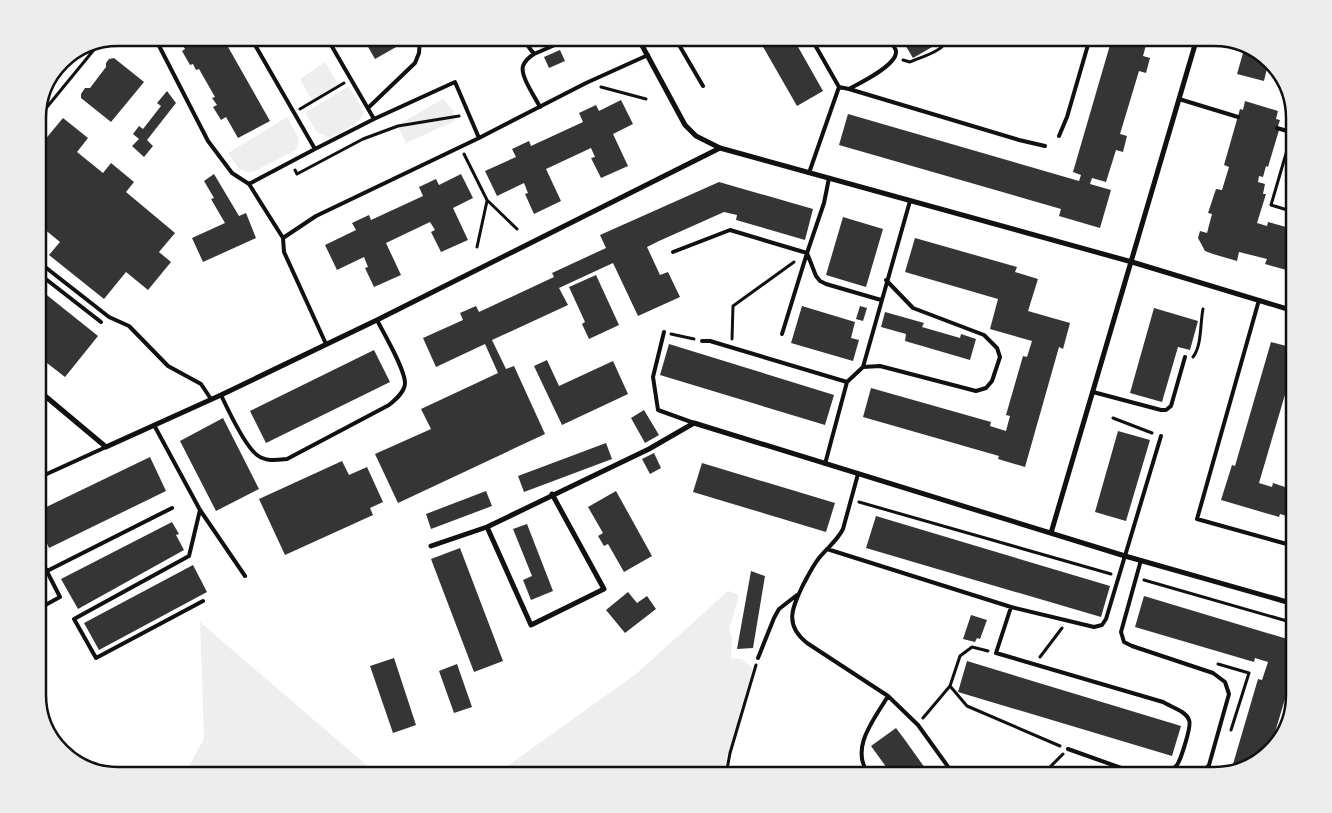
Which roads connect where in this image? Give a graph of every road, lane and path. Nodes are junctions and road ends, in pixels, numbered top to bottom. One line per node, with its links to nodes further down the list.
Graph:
1 (158, 46): 44 (lane)
2 (256, 46): 28 (lane)
3 (332, 46): 18 (lane)
4 (419, 46): 27 (lane)
5 (528, 46): 15 (lane)
6 (552, 46): 15 (lane)
7 (643, 46): 16 (street)
8 (680, 46): 20 (lane)
9 (816, 46): 21 (lane)
10 (893, 46): 17 (lane)
11 (943, 46): 17 (path)
12 (1088, 46): 35 (lane)
13 (1195, 46): 24 (street)
14 (93, 51): 25 (path)
15 (534, 54): 26 (lane)
16 (648, 55): 19 (lane); 39 (street)
17 (895, 58): 22 (lane)
18 (351, 79): 27 (lane); 28 (path)
19 (586, 83): 23 (path); 26 (lane)
20 (703, 86)
21 (839, 87): 22 (lane); 42 (lane)
22 (849, 89): 38 (lane)
23 (646, 99)
24 (1179, 99): 30 (lane); 53 (street)
25 (48, 106)
26 (540, 106): 36 (lane)
27 (368, 108): 31 (lane)
28 (294, 113): 40 (lane)
29 (470, 114): 31 (lane); 34 (path); 36 (lane)
30 (1238, 117)
31 (374, 119): 40 (lane)
32 (1277, 128): 33 (lane)
33 (1286, 130)
34 (382, 133)
35 (1059, 136)
36 (479, 138): 37 (lane)
37 (460, 146): 45 (path); 49 (lane)
38 (1044, 146)
39 (720, 148): 42 (street); 61 (street)
40 (315, 149): 44 (lane)
41 (1286, 155): 47 (path)
42 (809, 173): 43 (street)
43 (829, 178): 46 (street); 52 (lane)
44 (249, 184): 49 (lane)
45 (487, 200): 48 (path); 50 (path)
46 (910, 201): 53 (street); 56 (lane)
47 (1286, 210)
48 (517, 229)
49 (283, 238): 67 (lane)
50 (477, 247)
51 (673, 252): 52 (lane)
52 (807, 253): 57 (lane); 65 (lane); 68 (path)
53 (1132, 262): 58 (street); 72 (street)
54 (46, 268): 75 (lane)
55 (46, 279): 62 (lane)
56 (886, 280): 57 (lane); 70 (lane)
57 (881, 300): 70 (lane)
58 (1259, 300): 59 (street); 90 (lane)
59 (1286, 308)
60 (1203, 309): 69 (path)
61 (377, 320): 67 (street); 73 (lane)
62 (101, 322)
63 (664, 332): 77 (lane)
64 (672, 334): 66 (path)
65 (782, 334)
66 (702, 341): 68 (lane)
67 (326, 344): 73 (street)
68 (732, 348): 71 (lane)
69 (1185, 358): 72 (lane)
70 (863, 367): 71 (lane)
71 (847, 382): 81 (lane)
72 (1093, 392): 89 (street)
73 (221, 395): 75 (street)
74 (46, 397): 80 (street)
75 (211, 399): 78 (street)
76 (1113, 418): 79 (path)
77 (694, 423): 81 (street); 84 (street)
78 (154, 425): 80 (street); 87 (lane)
79 (1161, 436): 93 (lane)
80 (106, 446): 82 (lane)
81 (825, 464): 83 (street)
82 (46, 474)
83 (858, 474): 85 (lane); 89 (street)
84 (552, 494): 88 (street); 88 (street)
85 (852, 500): 92 (lane); 97 (path)
86 (172, 508): 95 (lane)
87 (200, 510): 96 (lane); 100 (lane)
88 (487, 527): 91 (street)
89 (1051, 533): 93 (street)
90 (1286, 544)
91 (430, 546)
92 (827, 549): 99 (lane); 103 (lane)
93 (1125, 556): 94 (street); 97 (lane)
94 (1141, 560): 98 (lane); 101 (street)
95 (47, 571): 102 (lane)
96 (245, 576)
97 (1119, 576): 105 (lane)
98 (1136, 578): 104 (path); 119 (lane)
99 (799, 594): 107 (lane); 110 (lane)
100 (203, 601)
101 (1286, 602)
102 (46, 605)
103 (1011, 608): 105 (lane); 106 (lane)
104 (1286, 621)
105 (1067, 622): 108 (path)
106 (996, 653): 108 (lane); 109 (path)
107 (758, 658): 113 (path)
108 (1034, 666): 118 (lane)
109 (950, 686): 111 (path); 112 (path)
110 (888, 696): 114 (lane); 115 (lane)
111 (929, 711)
112 (1068, 749): 116 (path); 117 (lane)
113 (728, 767)
114 (865, 767)
115 (948, 767)
116 (1051, 767)
117 (1117, 767)
118 (1175, 767)
119 (1207, 767)

